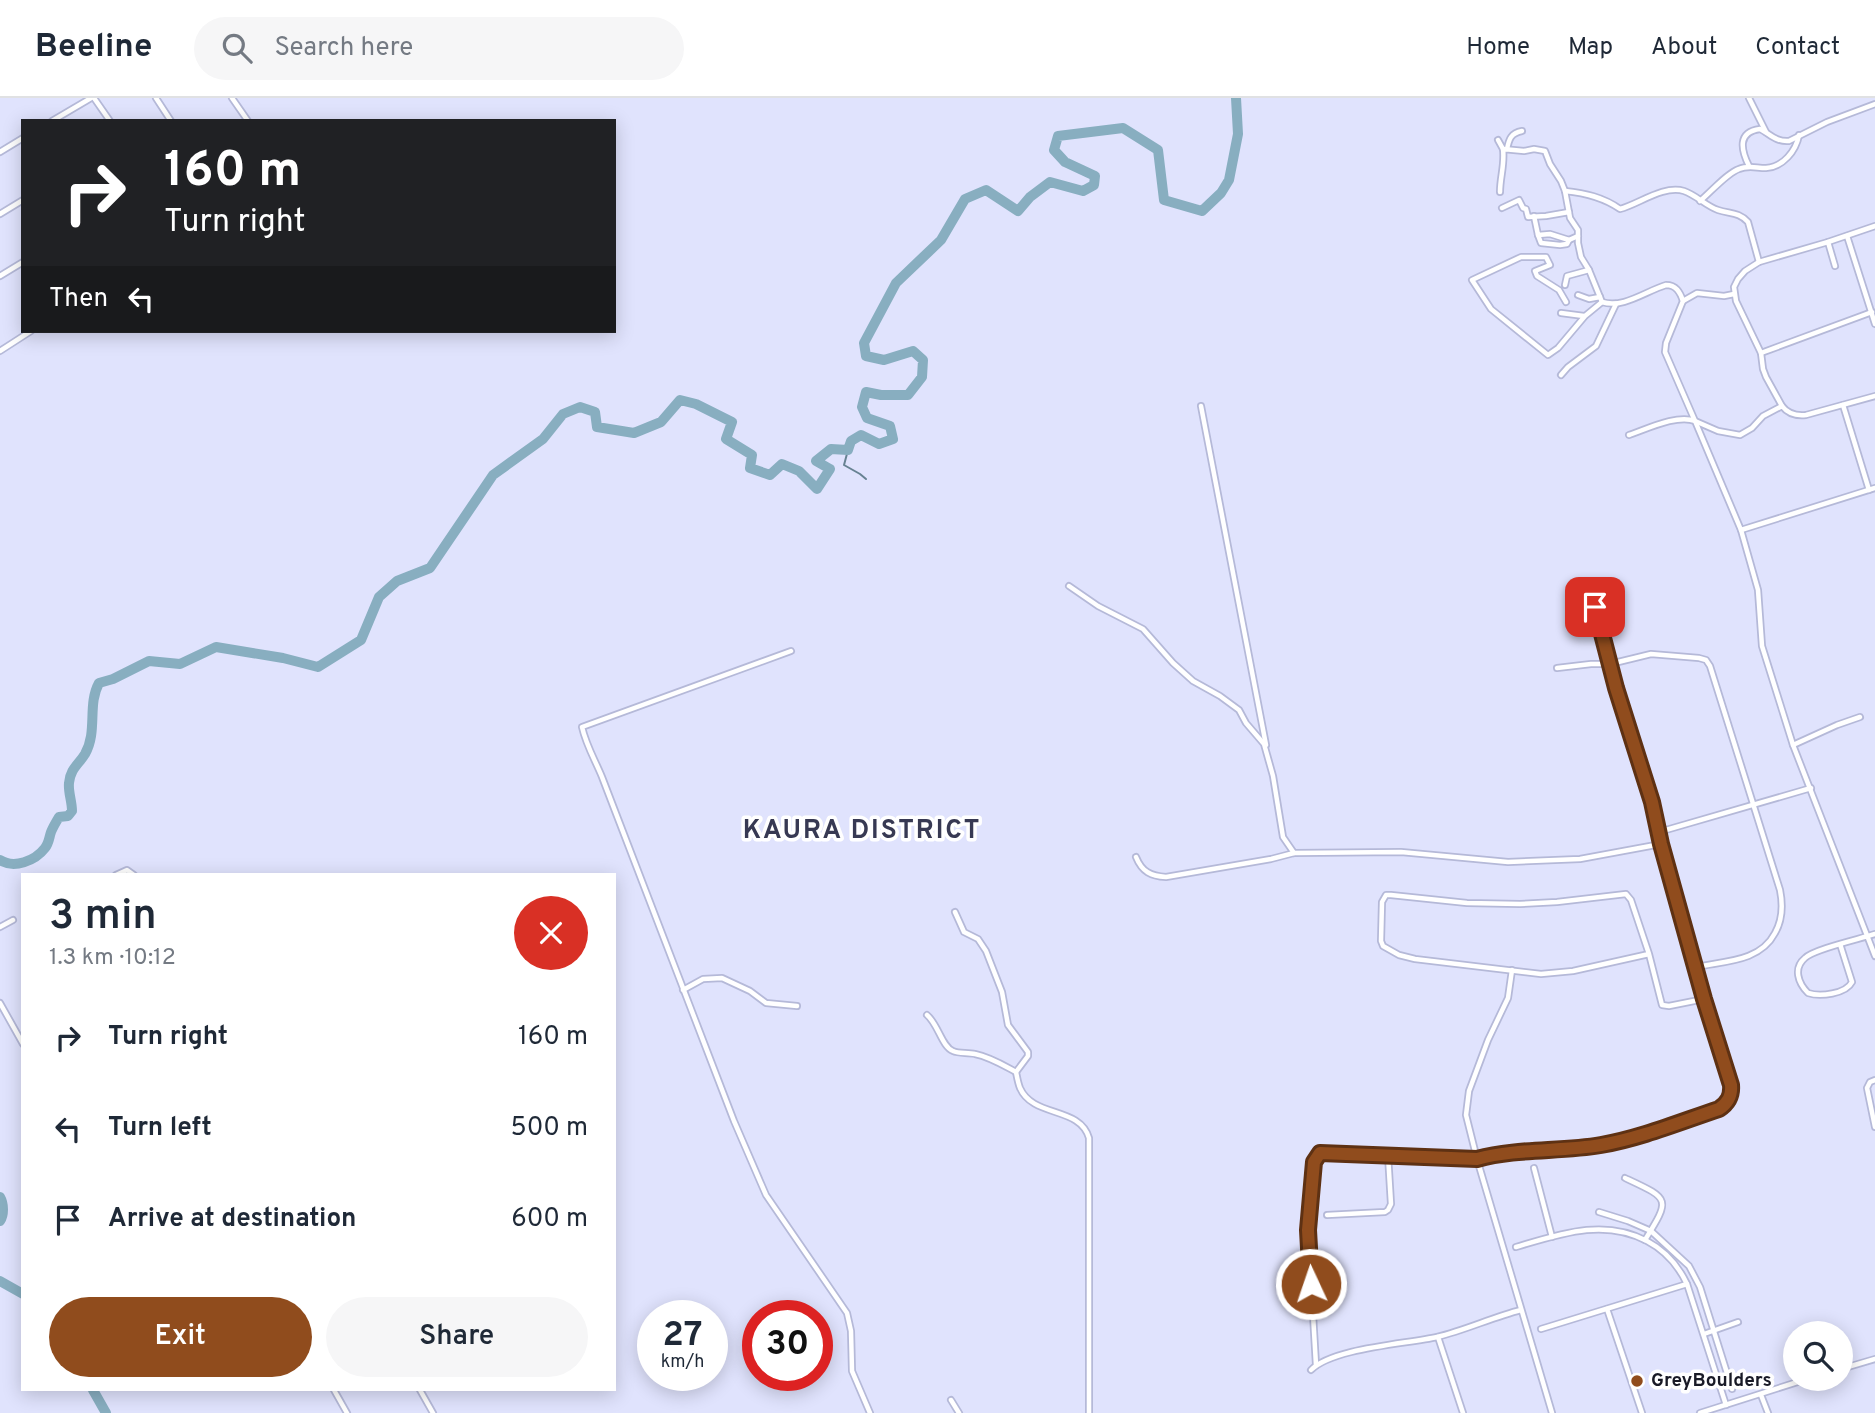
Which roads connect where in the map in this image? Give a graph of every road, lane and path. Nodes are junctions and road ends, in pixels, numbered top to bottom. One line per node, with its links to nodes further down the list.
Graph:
1 (93, 98): 6 (street); 7 (street)
2 (156, 98): 8 (street)
3 (232, 98): 9 (street)
4 (1749, 98): 11 (street)
5 (1875, 104): 12 (street)
6 (56, 119)
7 (109, 119)
8 (170, 119)
9 (247, 119)
10 (1522, 131): 15 (street)
11 (1766, 132): 12 (street); 17 (street)
12 (1799, 135): 17 (street)
13 (21, 139): 16 (street)
14 (1498, 140): 15 (street)
15 (1505, 149): 18 (street); 19 (street)
16 (0, 152)
17 (1749, 166): 21 (street)
18 (1565, 191): 21 (street); 23 (street)
19 (1500, 192)
20 (21, 201): 24 (street)
21 (1700, 201): 32 (street)
22 (1502, 208): 25 (street)
23 (1569, 212): 25 (street); 28 (street)
24 (0, 214)
25 (1534, 216): 27 (street)
26 (1875, 226): 29 (street)
27 (1538, 235): 30 (street); 30 (street)
28 (1578, 236): 30 (street); 35 (street)
29 (1847, 236): 31 (street); 44 (street)
30 (1569, 240)
31 (1828, 242): 32 (street); 34 (street)
32 (1759, 262): 38 (street)
33 (21, 263): 36 (street)
34 (1835, 266)
35 (1589, 271): 37 (street); 40 (street)
36 (0, 276)
37 (1565, 285)
38 (1734, 294): 41 (street); 50 (street)
39 (1578, 295): 40 (street)
40 (1601, 300): 43 (street); 46 (street)
41 (1683, 301): 43 (street); 56 (street)
42 (1566, 302): 46 (street)
43 (1616, 304): 51 (street)
44 (1872, 312): 47 (street); 50 (street)
45 (1561, 313): 46 (street)
46 (1585, 316)
47 (1875, 324)
48 (28, 333): 49 (street)
49 (0, 351)
50 (1761, 353): 55 (street)
51 (1561, 375)
52 (1875, 396): 53 (street)
53 (1843, 405): 55 (street); 59 (street)
54 (1201, 406): 68 (street)
55 (1782, 406): 56 (street)
56 (1695, 421): 57 (street); 60 (street)
57 (1629, 435)
58 (1875, 488): 59 (street)
59 (1869, 490): 60 (street)
60 (1741, 530): 67 (street)
61 (1069, 586): 68 (street)
62 (1595, 607): 64 (street)
63 (791, 651): 85 (street)
64 (1610, 664): 65 (street); 70 (street); 71 (street)
65 (1557, 668)
66 (1860, 717): 67 (street)
67 (1793, 745): 69 (street)
68 (1267, 753): 73 (street)
69 (1811, 788): 70 (street); 79 (street)
70 (1754, 805): 71 (street); 83 (street)
71 (1659, 832): 72 (street)
72 (1661, 844): 73 (street); 83 (street)
73 (1294, 853): 74 (street)
74 (1136, 857)
75 (955, 912): 91 (street)
76 (13, 920): 77 (street)
77 (0, 927)
78 (1875, 934): 79 (street)
79 (1868, 936): 80 (street); 82 (street)
80 (1840, 944): 80 (street)
81 (1649, 954): 84 (street); 84 (street); 86 (street)
82 (1875, 956)
83 (1696, 967): 86 (street)
84 (1512, 970): 95 (street)
85 (684, 990): 88 (street); 125 (street)
86 (1704, 999): 95 (street)
87 (0, 1003): 90 (street)
88 (797, 1006)
89 (927, 1015): 91 (street)
90 (21, 1040)
91 (1016, 1072): 127 (street)
92 (1875, 1080): 93 (street)
93 (1875, 1127)
94 (1388, 1155): 95 (street); 99 (street); 113 (street)
95 (1477, 1159): 106 (street)
96 (1534, 1168): 101 (street)
97 (1625, 1178): 100 (street)
98 (1599, 1212): 100 (street)
99 (1327, 1215)
100 (1651, 1231): 102 (street); 109 (street)
101 (1552, 1237): 102 (street); 103 (street)
102 (1645, 1240): 104 (street)
103 (1516, 1247)
104 (1687, 1284): 105 (street); 110 (street)
105 (1607, 1309): 108 (street); 130 (street)
106 (1521, 1310): 111 (street); 129 (street)
107 (1738, 1322): 109 (street)
108 (1541, 1329)
109 (1714, 1331): 110 (street); 117 (street)
110 (1704, 1334): 122 (street)
111 (1438, 1337): 113 (street); 128 (street)
112 (1875, 1359): 114 (street)
113 (1316, 1365): 115 (street)
114 (1853, 1365)
115 (1311, 1370)
116 (1783, 1387): 120 (street)
117 (1732, 1389)
118 (335, 1391): 123 (street)
119 (421, 1391): 124 (street)
120 (1761, 1395): 122 (street); 132 (street)
121 (951, 1400): 126 (street)
122 (1726, 1405): 131 (street)
123 (347, 1413)
124 (433, 1413)
125 (870, 1413)
126 (958, 1413)
127 (1089, 1413)
128 (1463, 1413)
129 (1552, 1413)
130 (1642, 1413)
131 (1700, 1413)
132 (1768, 1413)

